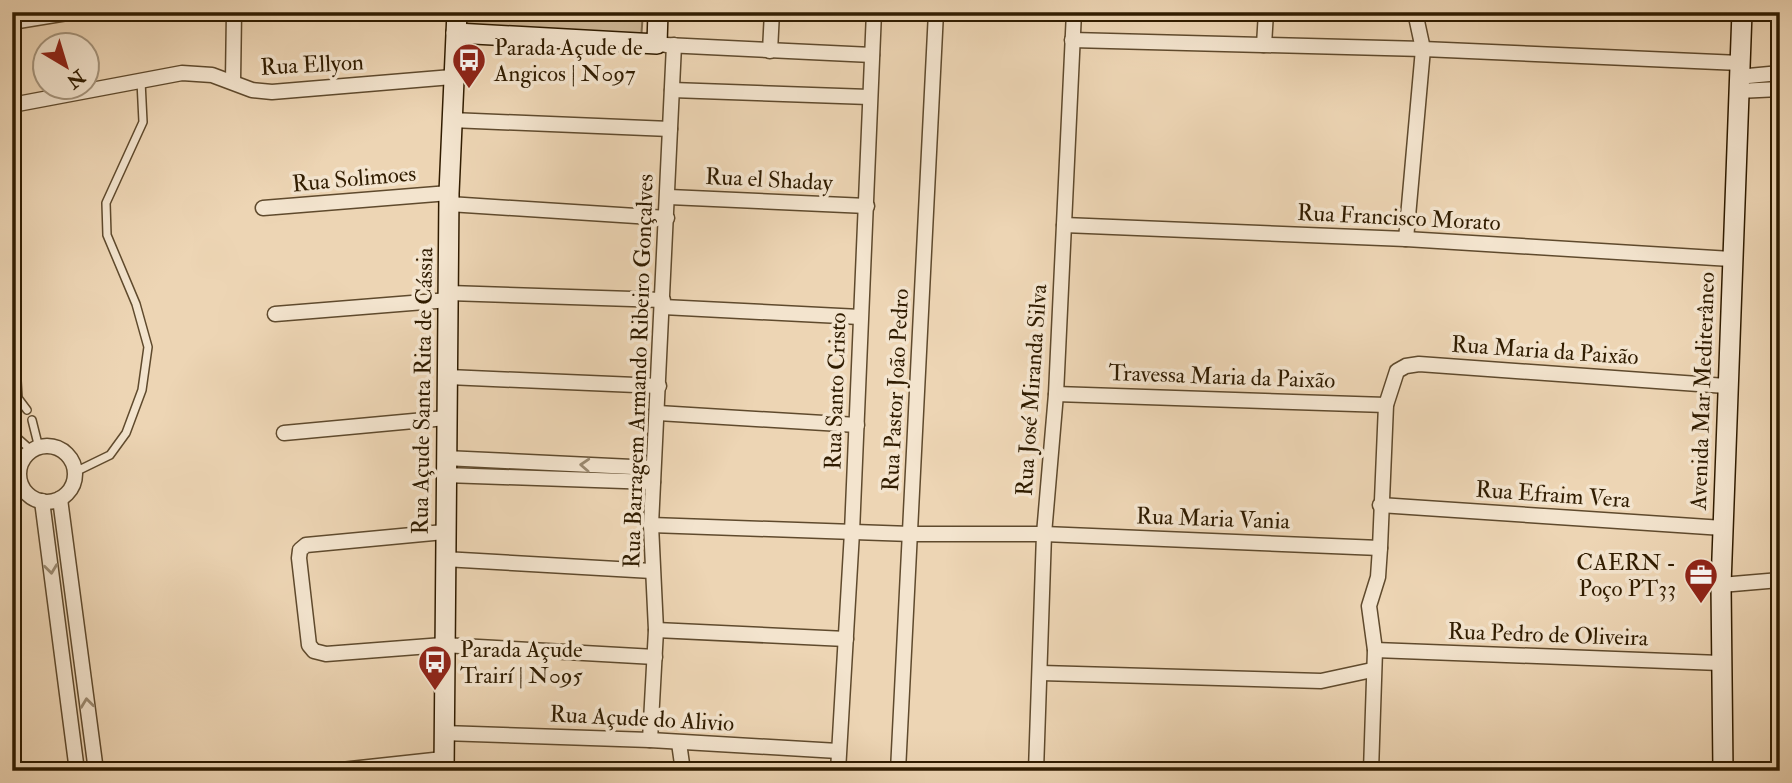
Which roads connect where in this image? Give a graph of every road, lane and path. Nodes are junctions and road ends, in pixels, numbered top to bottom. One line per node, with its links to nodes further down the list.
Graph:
1 (73, 12): 12 (street)
2 (234, 12): 23 (street)
3 (457, 12): 13 (street, Rua Açude Santa Rita de Cássia)
4 (659, 12): 15 (street)
5 (772, 12): 18 (street)
6 (874, 12): 19 (street, Rua Santo Cristo)
7 (936, 12): 68 (street, Rua Pastor João Pedro)
8 (1074, 12): 14 (street, Rua José Miranda Silva)
9 (1266, 12): 16 (street)
10 (1415, 12): 17 (street)
11 (1742, 12): 21 (street, Avenida Mar Mediterâneo)
12 (12, 22)
13 (456, 33): 15 (street); 22 (street, Rua Açude Santa Rita de Cássia)
14 (1072, 40): 16 (street); 36 (street, Rua José Miranda Silva)
15 (666, 45): 18 (street); 26 (street, Rua Barragem Armando Ribeiro Gonçalves)
16 (1264, 46): 17 (street)
17 (1423, 49): 21 (street); 37 (street)
18 (770, 51): 19 (street)
19 (872, 55): 27 (street, Rua Santo Cristo)
20 (1780, 72): 21 (street)
21 (1739, 77): 25 (street); 38 (street, Avenida Mar Mediterâneo)
22 (452, 78): 23 (street, Rua Ellyon); 29 (street, Rua Açude Santa Rita de Cássia)
23 (233, 81): 24 (street, Rua Ellyon)
24 (141, 82): 28 (street, Rua Ellyon); 59 (lane)
25 (1780, 89)
26 (672, 90): 27 (street); 30 (street, Rua Barragem Armando Ribeiro Gonçalves)
27 (869, 97): 33 (street, Rua Santo Cristo)
28 (12, 106)
29 (451, 120): 30 (street); 32 (street, Rua Açude Santa Rita de Cássia)
30 (670, 130): 31 (street, Rua Barragem Armando Ribeiro Gonçalves)
31 (669, 197): 33 (street, Rua el Shaday); 35 (street, Rua Barragem Armando Ribeiro Gonçalves)
32 (449, 198): 34 (street, Rua Solimoes); 35 (street, Rua Solimoes); 40 (street, Rua Açude Santa Rita de Cássia)
33 (867, 206): 43 (street, Rua Santo Cristo)
34 (263, 208)
35 (667, 218): 41 (street, Rua Barragem Armando Ribeiro Gonçalves)
36 (1064, 225): 37 (street, Rua Francisco Morato); 47 (street, Rua José Miranda Silva)
37 (1406, 239): 38 (street, Rua Francisco Morato)
38 (1731, 259): 46 (street, Avenida Mar Mediterâneo)
39 (12, 296): 48 (lane)
40 (449, 297): 41 (street); 42 (street); 44 (street, Rua Açude Santa Rita de Cássia)
41 (663, 304): 43 (street); 45 (street, Rua Barragem Armando Ribeiro Gonçalves)
42 (275, 314)
43 (860, 317): 54 (street, Rua Santo Cristo)
44 (448, 377): 45 (street); 52 (street, Rua Açude Santa Rita de Cássia)
45 (659, 386): 51 (street, Rua Barragem Armando Ribeiro Gonçalves)
46 (1726, 386): 49 (street, Rua Maria da Paixão); 65 (street, Avenida Mar Mediterâneo)
47 (1056, 394): 49 (street, Travessa Maria da Paixão); 69 (street, Rua José Miranda Silva)
48 (15, 401): 50 (lane)
49 (1386, 405): 63 (street)
50 (27, 410)
51 (658, 413): 54 (street); 60 (street, Rua Barragem Armando Ribeiro Gonçalves)
52 (446, 418): 55 (street); 58 (street, Rua Açude Santa Rita de Cássia)
53 (32, 420): 57 (lane)
54 (857, 425): 67 (street, Rua Santo Cristo)
55 (284, 433)
56 (14, 435): 57 (lane)
57 (35, 450): 59 (street); 62 (street)
58 (445, 467): 60 (street); 66 (street, Rua Açude Santa Rita de Cássia)
59 (75, 471): 61 (street)
60 (653, 475): 64 (street, Rua Barragem Armando Ribeiro Gonçalves)
61 (60, 499): 62 (street); 90 (street, one-way to 61)
62 (42, 502): 89 (street, one-way to 89)
63 (1380, 505): 65 (street, Rua Efraim Vera); 70 (street)
64 (651, 526): 67 (street, Rua Maria Vania); 72 (street, Rua Barragem Armando Ribeiro Gonçalves)
65 (1723, 528): 74 (street, Avenida Mar Mediterâneo)
66 (444, 531): 71 (street, Rua Açude Santa Rita de Cássia); 77 (street)
67 (852, 532): 68 (street, Rua Maria Vania); 76 (street, Rua Santo Cristo)
68 (911, 534): 69 (street, Rua Maria Vania); 93 (street, Rua Pastor João Pedro)
69 (1044, 534): 70 (street, Rua Maria Vania); 82 (street, Rua José Miranda Silva)
70 (1380, 548): 78 (street)
71 (444, 559): 72 (street); 77 (street, Rua Açude Santa Rita de Cássia)
72 (652, 571): 75 (street, Rua Barragem Armando Ribeiro Gonçalves)
73 (1780, 580): 74 (street)
74 (1721, 585): 80 (street, Avenida Mar Mediterâneo)
75 (656, 630): 76 (street); 79 (street, Rua Barragem Armando Ribeiro Gonçalves)
76 (846, 639): 86 (street, Rua Santo Cristo)
77 (443, 645): 79 (street); 83 (street, Rua Açude Santa Rita de Cássia)
78 (1375, 650): 80 (street, Rua Pedro de Oliveira); 81 (street)
79 (655, 657): 84 (street, Rua Barragem Armando Ribeiro Gonçalves)
80 (1720, 663): 96 (street, Avenida Mar Mediterâneo)
81 (1372, 670): 82 (street); 95 (street)
82 (1041, 673): 94 (street, Rua José Miranda Silva)
83 (443, 733): 84 (street, Rua Açude do Alivio); 87 (street, Rua Açude Santa Rita de Cássia)
84 (650, 740): 85 (street, Rua Açude do Alivio)
85 (679, 743): 86 (street, Rua Açude do Alivio); 91 (street)
86 (838, 751): 92 (street, Rua Santo Cristo)
87 (443, 765): 88 (street)
88 (333, 769)
89 (76, 771)
90 (96, 771)
91 (683, 771)
92 (838, 771)
93 (898, 771)
94 (1036, 771)
95 (1371, 771)
96 (1723, 771)

